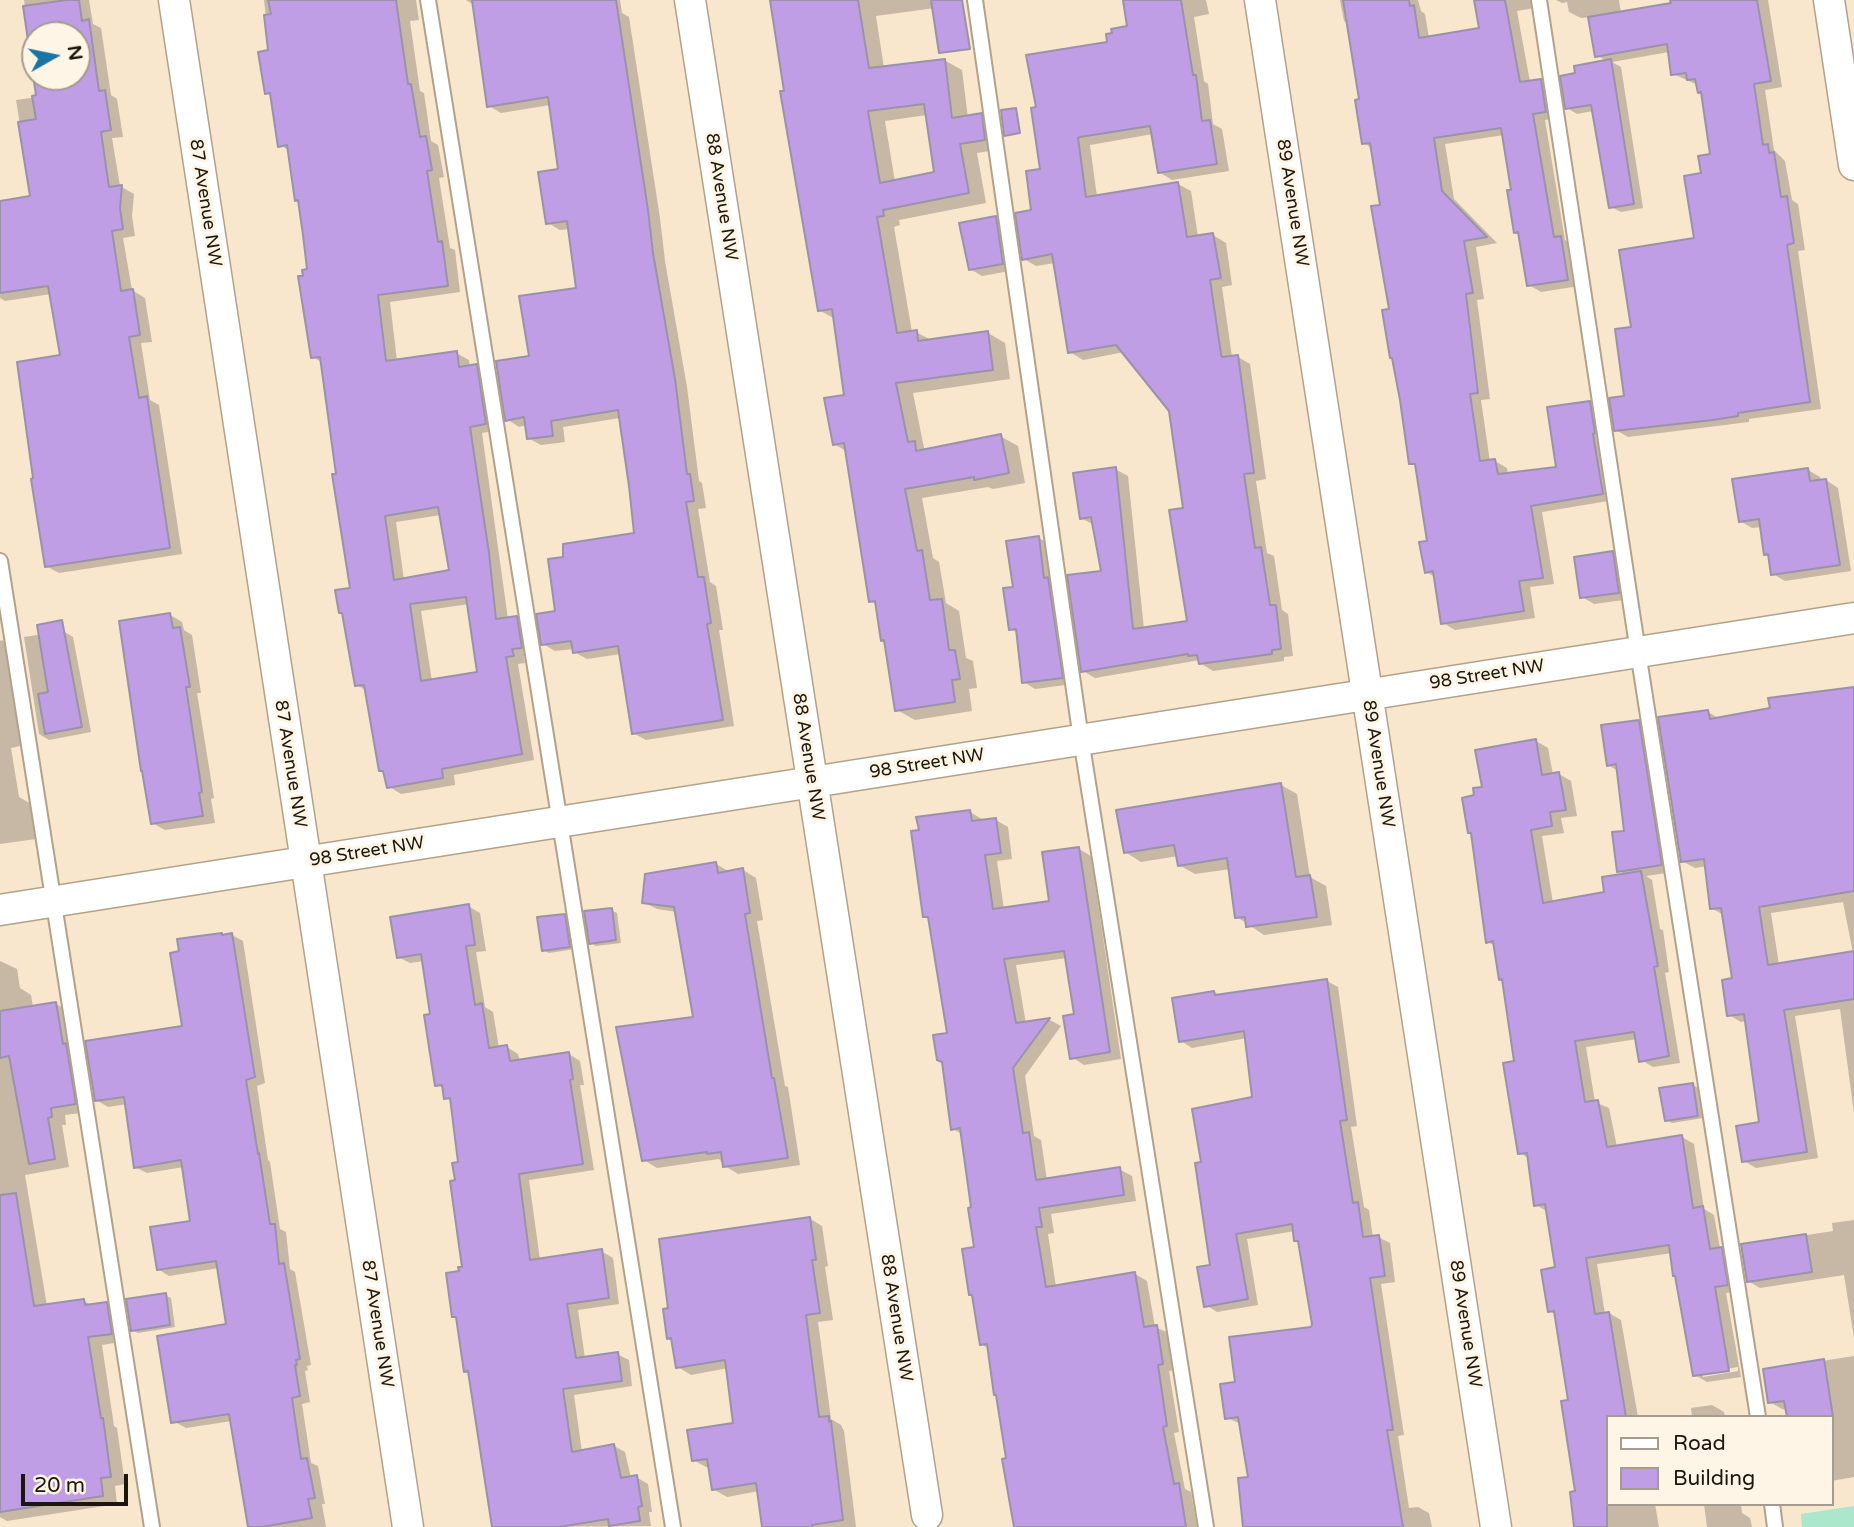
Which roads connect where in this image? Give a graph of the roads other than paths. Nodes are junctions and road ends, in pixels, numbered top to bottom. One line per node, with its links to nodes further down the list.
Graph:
1 (174, 0): 16 (street, 87 Avenue NW)
2 (428, 0): 15 (lane)
3 (690, 0): 14 (street, 88 Avenue NW)
4 (975, 0): 13 (lane)
5 (1261, 0): 12 (street, 89 Avenue NW)
6 (1539, 0): 11 (lane)
7 (1829, 0): 8 (street)
8 (1854, 165)
9 (0, 561): 17 (lane)
10 (1854, 618): 11 (street, 98 Street NW)
11 (1638, 652): 12 (street, 98 Street NW); 19 (lane)
12 (1367, 694): 13 (street, 98 Street NW); 26 (street, 89 Avenue NW)
13 (1081, 739): 14 (street, 98 Street NW); 25 (lane)
14 (812, 782): 15 (street, 98 Street NW); 21 (street, 88 Avenue NW)
15 (560, 821): 16 (street, 98 Street NW); 24 (lane)
16 (305, 861): 17 (street, 98 Street NW); 23 (street, 87 Avenue NW)
17 (54, 901): 18 (street, 98 Street NW); 22 (lane)
18 (0, 910)
19 (1758, 1415)
20 (1772, 1506): 27 (lane)
21 (927, 1515)
22 (152, 1527)
23 (408, 1527)
24 (673, 1527)
25 (1206, 1527)
26 (1496, 1527)
27 (1775, 1527)

